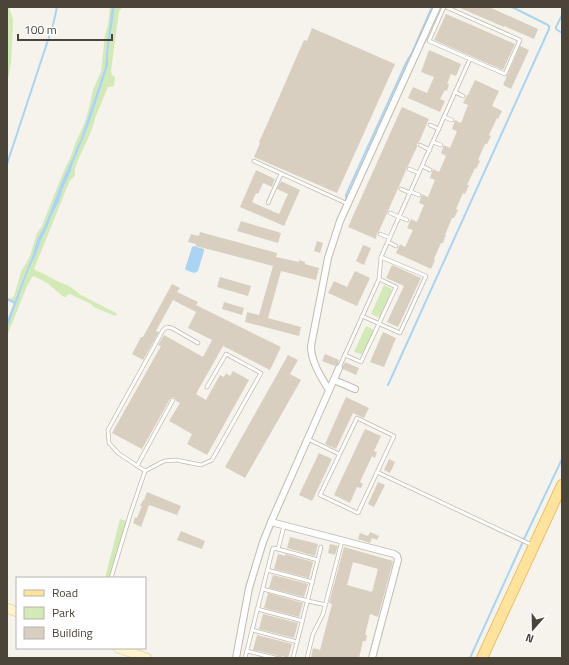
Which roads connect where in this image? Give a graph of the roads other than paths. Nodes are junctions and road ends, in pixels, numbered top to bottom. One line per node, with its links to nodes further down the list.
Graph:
1 (437, 7): 24 (street)
2 (445, 7): 3 (lane); 3 (lane)
3 (470, 59): 4 (lane)
4 (455, 92): 5 (lane); 6 (lane)
5 (463, 96)
6 (444, 117): 7 (lane); 9 (lane)
7 (452, 120)
8 (430, 125): 9 (lane)
9 (439, 129): 10 (lane)
10 (433, 142): 12 (lane); 13 (lane)
11 (420, 145): 13 (lane)
12 (441, 145)
13 (430, 150): 15 (lane)
14 (254, 162): 19 (lane)
15 (422, 166): 17 (lane); 18 (lane)
16 (409, 169): 18 (lane)
17 (430, 170)
18 (419, 173): 21 (lane)
19 (281, 174): 23 (lane); 24 (lane)
20 (400, 189): 21 (lane)
21 (410, 192): 22 (lane); 26 (lane)
22 (419, 195)
23 (268, 204)
24 (348, 204): 42 (street)
25 (390, 213): 26 (lane)
26 (400, 217): 27 (lane); 29 (lane)
27 (407, 220)
28 (380, 234): 29 (lane)
29 (390, 238): 30 (lane)
30 (388, 242): 31 (lane); 32 (lane)
31 (396, 246)
32 (382, 257): 33 (lane); 35 (lane)
33 (379, 278): 34 (lane); 35 (lane)
34 (362, 316): 35 (lane); 37 (lane)
35 (379, 324): 37 (lane)
36 (198, 343): 46 (lane)
37 (345, 355): 38 (lane)
38 (339, 368): 39 (street)
39 (334, 380): 41 (street); 42 (street)
40 (207, 387): 47 (lane)
41 (355, 389)
42 (329, 390): 44 (street)
43 (173, 400): 46 (lane)
44 (308, 439): 45 (lane); 50 (street)
45 (339, 454): 48 (lane); 48 (lane)
46 (137, 466): 47 (lane)
47 (144, 471): 58 (lane)
48 (377, 472): 53 (lane)
49 (562, 485): 53 (main road)
50 (271, 522): 51 (street); 70 (street)
51 (284, 526): 52 (street); 55 (lane)
52 (342, 541): 62 (lane); 75 (street)
53 (534, 545): 76 (main road)
54 (321, 547): 56 (lane)
55 (278, 549): 56 (lane); 57 (lane)
56 (318, 560): 59 (lane)
57 (268, 570): 59 (lane); 60 (lane)
58 (111, 577)
59 (313, 582): 61 (lane)
60 (263, 589): 61 (lane); 63 (lane)
61 (308, 601): 62 (lane); 64 (lane)
62 (326, 605): 74 (lane)
63 (257, 609): 64 (lane); 65 (lane)
64 (303, 621): 66 (lane)
65 (252, 630): 66 (lane); 68 (lane)
66 (297, 642): 73 (lane)
67 (121, 649): 69 (main road)
68 (247, 650): 71 (lane); 72 (lane)
69 (147, 658)
70 (236, 658)
71 (245, 658)
72 (275, 658)
73 (293, 658)
74 (307, 658)
75 (372, 658)
76 (482, 658)

